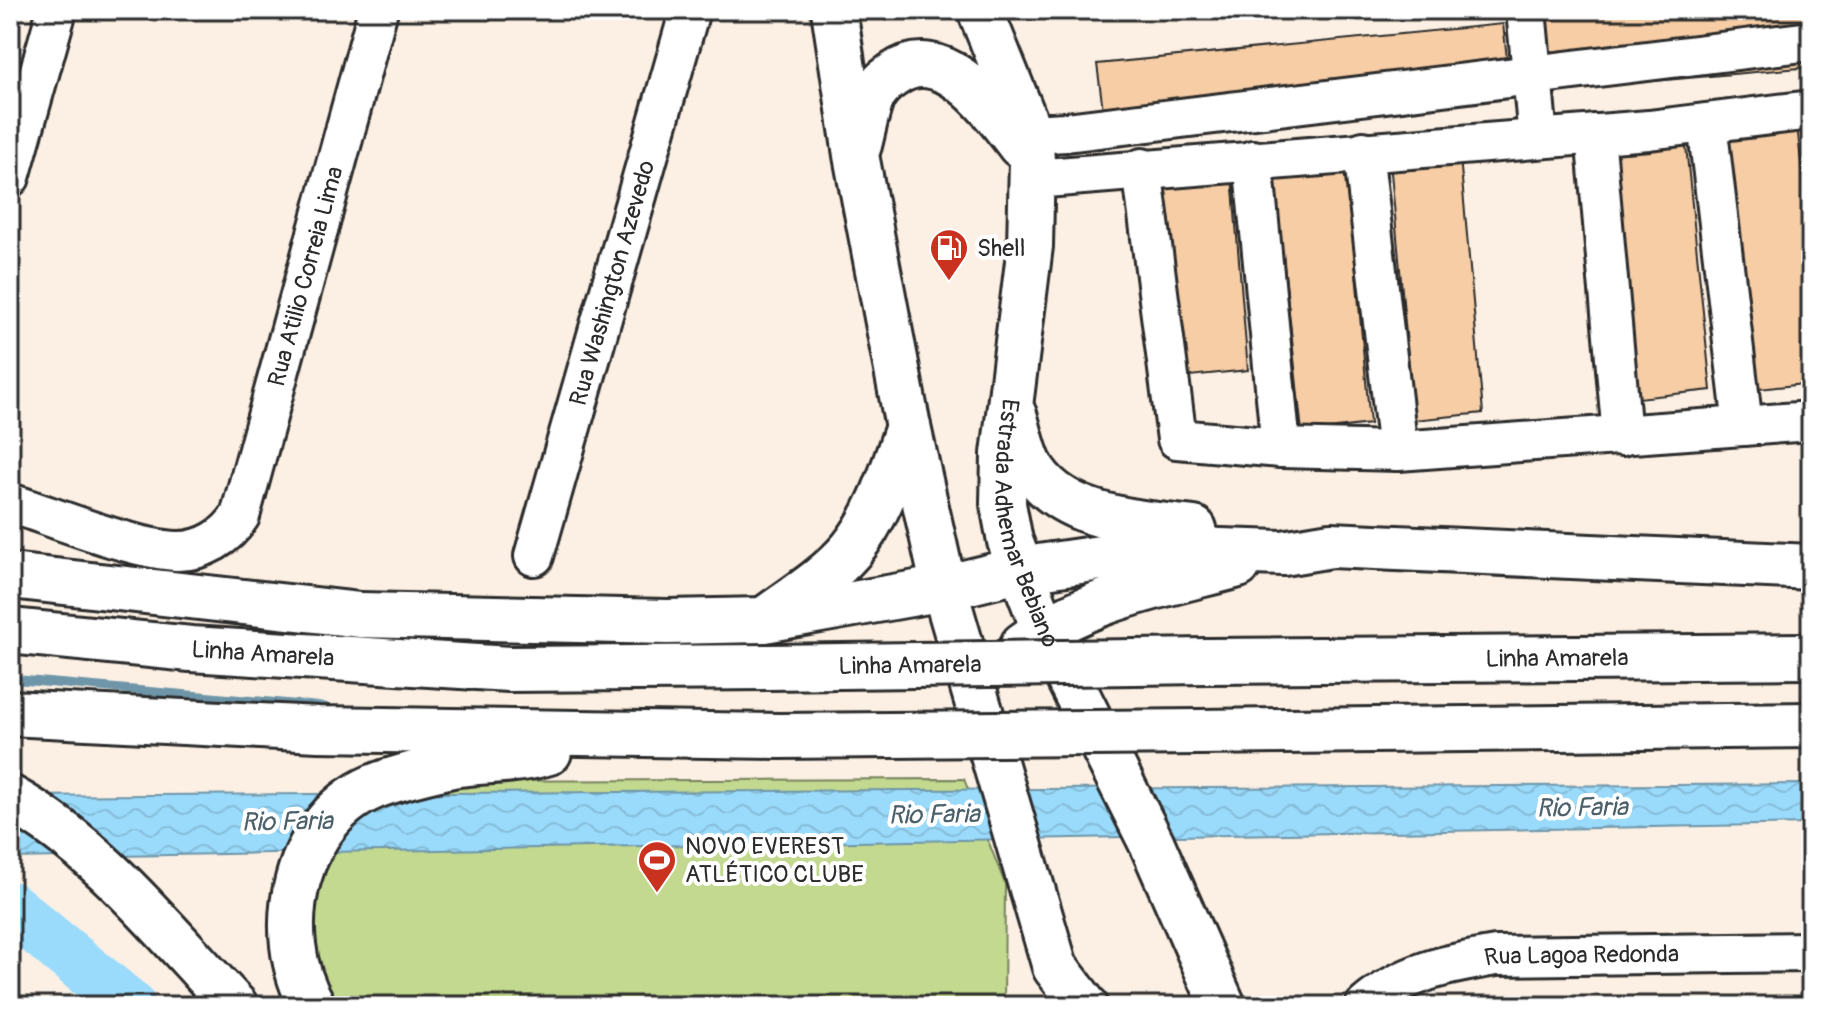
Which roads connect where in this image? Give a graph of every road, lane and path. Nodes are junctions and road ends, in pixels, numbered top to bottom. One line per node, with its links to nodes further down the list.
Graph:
1 (57, 10): 18 (street)
2 (378, 10): 26 (street, Rua Atilio Correia Lima)
3 (690, 10): 29 (street, Rua Washington Azevedo)
4 (834, 10): 14 (main road)
5 (980, 10): 15 (main road, Estrada Adhemar Bebiano)
6 (1526, 10): 8 (street)
7 (1811, 41): 8 (street)
8 (1533, 75): 12 (street); 15 (street)
9 (1811, 110): 10 (street)
10 (1707, 123): 11 (street); 21 (street)
11 (1595, 134): 12 (street); 23 (street)
12 (1538, 138): 13 (street)
13 (1363, 151): 16 (street); 25 (street)
14 (856, 155): 15 (main road); 22 (main road)
15 (1031, 157): 17 (street); 19 (main road, Estrada Adhemar Bebiano)
16 (1253, 160): 17 (street); 24 (street)
17 (1142, 168): 24 (street)
18 (10, 177)
19 (1011, 402): 27 (main road); 31 (main road, Estrada Adhemar Bebiano)
20 (1811, 421): 21 (street)
21 (1743, 426): 23 (street)
22 (908, 427): 33 (main road); 34 (main road)
23 (1622, 436): 25 (street)
24 (1281, 448): 25 (street)
25 (1398, 451)
26 (10, 503)
27 (1331, 545): 28 (main road); 30 (main road)
28 (1283, 553): 31 (main road); 35 (main road)
29 (534, 556)
30 (1811, 567)
31 (1018, 570): 33 (main road); 35 (main road, Estrada Adhemar Bebiano)
32 (10, 576): 34 (main road)
33 (944, 588): 34 (main road); 38 (main road)
34 (764, 620)
35 (1044, 629): 38 (main road); 44 (main road, Estrada Adhemar Bebiano)
36 (10, 631): 37 (main road, Linha Amarela, bridge)
37 (1811, 656)
38 (972, 687): 45 (main road)
39 (10, 713): 41 (main road)
40 (1811, 725): 41 (main road, bridge)
41 (612, 732): 47 (main road)
42 (10, 798): 46 (main road)
43 (1811, 952): 51 (street, Rua Lagoa Redonda)
44 (1206, 964): 49 (main road); 50 (main road, Estrada Adhemar Bebiano)
45 (1055, 987): 48 (main road)
46 (235, 1006)
47 (313, 1006)
48 (1085, 1006)
49 (1198, 1006)
50 (1223, 1006)
51 (1365, 1006)

